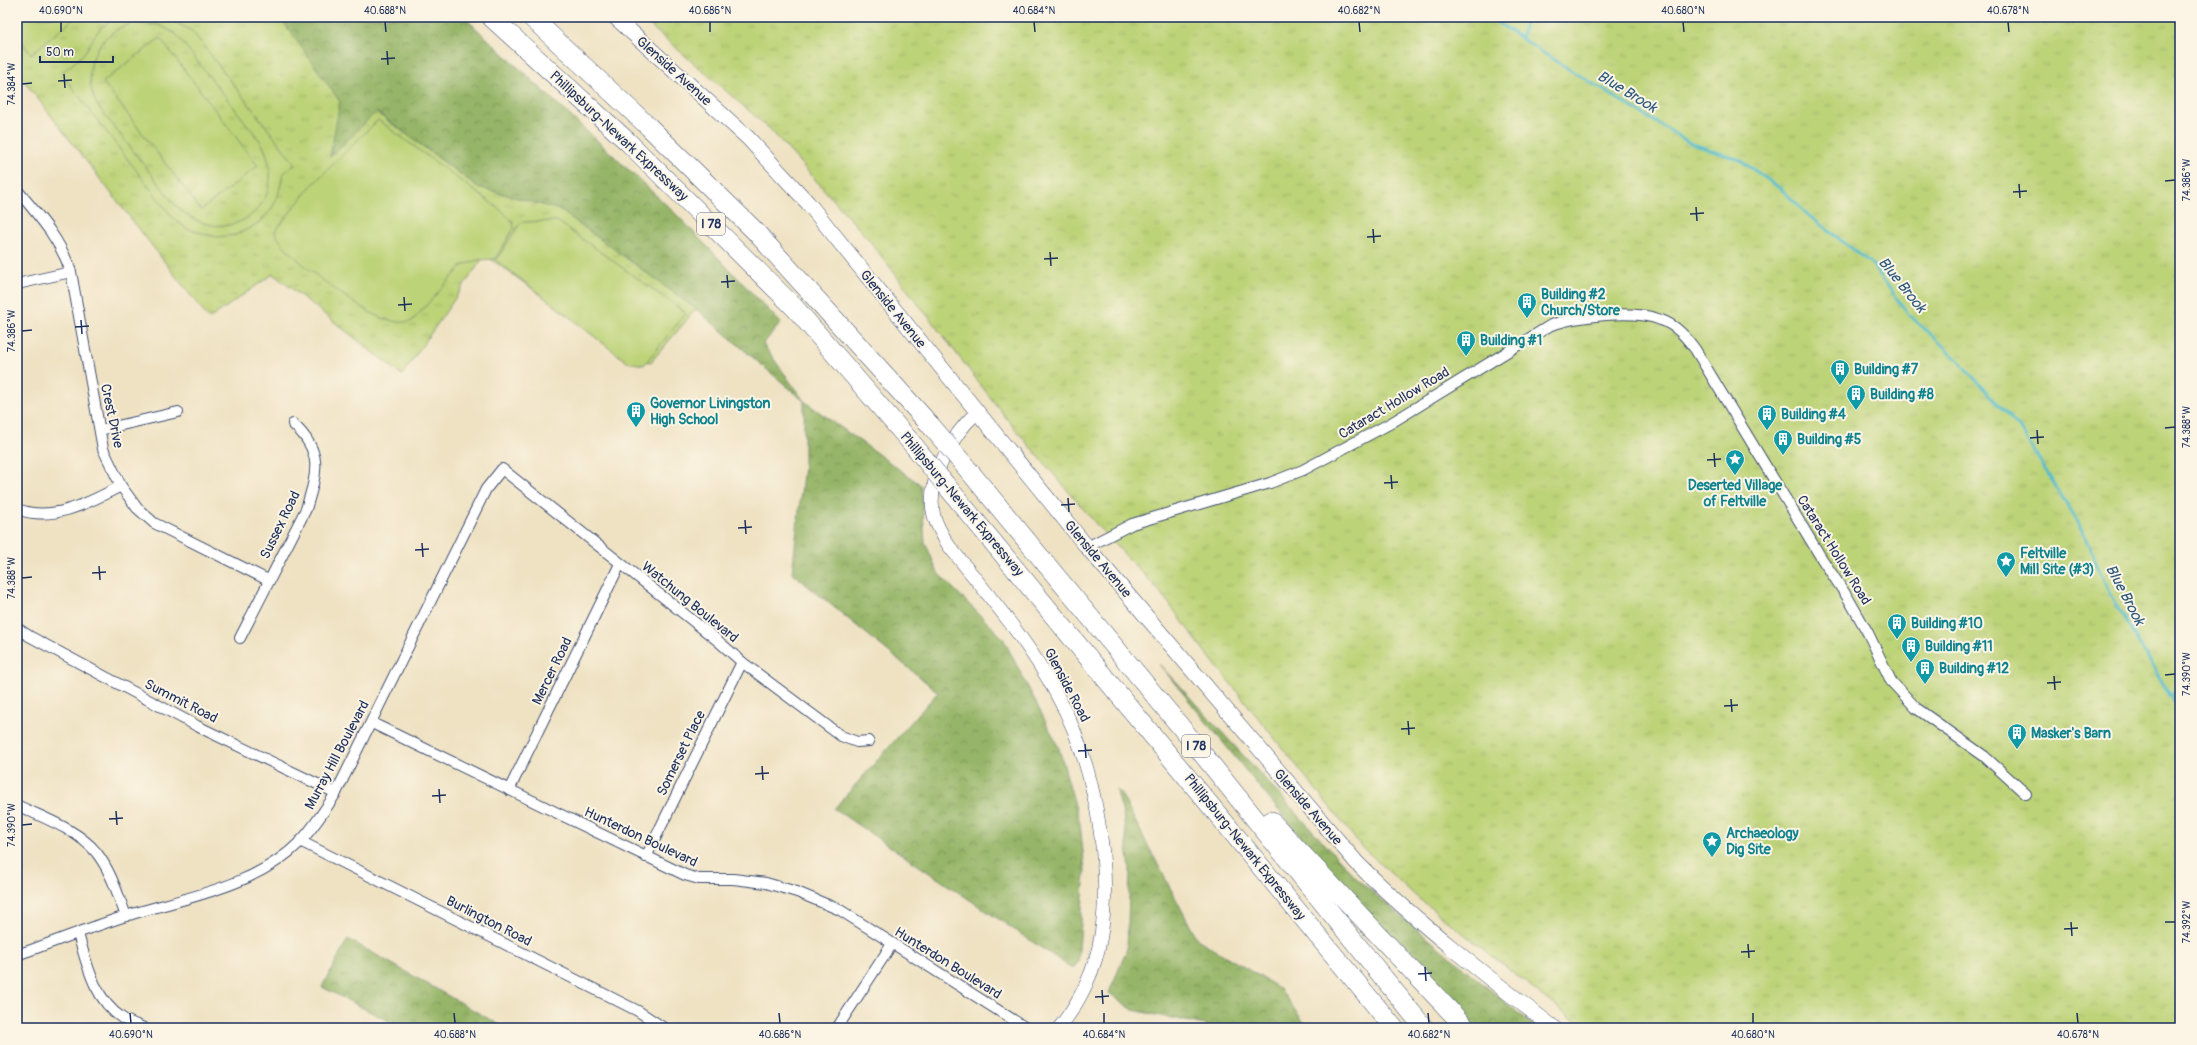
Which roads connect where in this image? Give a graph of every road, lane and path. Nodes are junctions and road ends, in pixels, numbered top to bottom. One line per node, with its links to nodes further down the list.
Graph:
1 (491, 17): 38 (highway, Phillipsburg-Newark Expressway / I 78, bridge)
2 (531, 17): 21 (highway, Phillipsburg-Newark Expressway / I 78, bridge)
3 (615, 17): 8 (main road, Glenside Avenue)
4 (17, 190): 5 (street, Crest Drive)
5 (71, 272): 6 (street); 10 (street, Crest Drive)
6 (17, 284)
7 (178, 412): 10 (street)
8 (977, 412): 14 (main road, Glenside Avenue); 37 (street, Glenside Road)
9 (292, 424): 16 (street, Sussex Road)
10 (100, 430): 12 (street, Crest Drive)
11 (502, 469): 15 (street, Watchung Boulevard); 20 (street, Murray Hill Boulevard)
12 (121, 486): 13 (street); 16 (street, Crest Drive)
13 (17, 509)
14 (1087, 547): 25 (street, Cataract Hollow Road); 41 (main road, Glenside Avenue)
15 (620, 564): 19 (street, Watchung Boulevard); 23 (street, Mercer Road)
16 (268, 580): 18 (street, Sussex Road)
17 (17, 628): 24 (street, Summit Road)
18 (240, 638)
19 (742, 662): 22 (street, Watchung Boulevard); 28 (street, Somerset Place)
20 (372, 723): 23 (street, Hunterdon Boulevard); 24 (street, Murray Hill Boulevard)
21 (1180, 726): 39 (highway, Phillipsburg-Newark Expressway / I 78); 40 (highway)
22 (869, 742)
23 (509, 790): 28 (street, Hunterdon Boulevard)
24 (336, 793): 27 (street, Murray Hill Boulevard)
25 (2026, 794)
26 (17, 805): 29 (street)
27 (300, 841): 29 (street, Murray Hill Boulevard); 34 (street, Burlington Road)
28 (646, 857): 31 (street, Hunterdon Boulevard)
29 (126, 916): 30 (street, Murray Hill Boulevard)
30 (78, 934): 32 (street, Murray Hill Boulevard); 33 (street)
31 (892, 944): 35 (street); 36 (street, Hunterdon Boulevard)
32 (17, 955)
33 (144, 1028)
34 (664, 1028)
35 (837, 1028)
36 (1026, 1028)
37 (1059, 1028)
38 (1394, 1028)
39 (1424, 1028)
40 (1466, 1028)
41 (1554, 1028)

